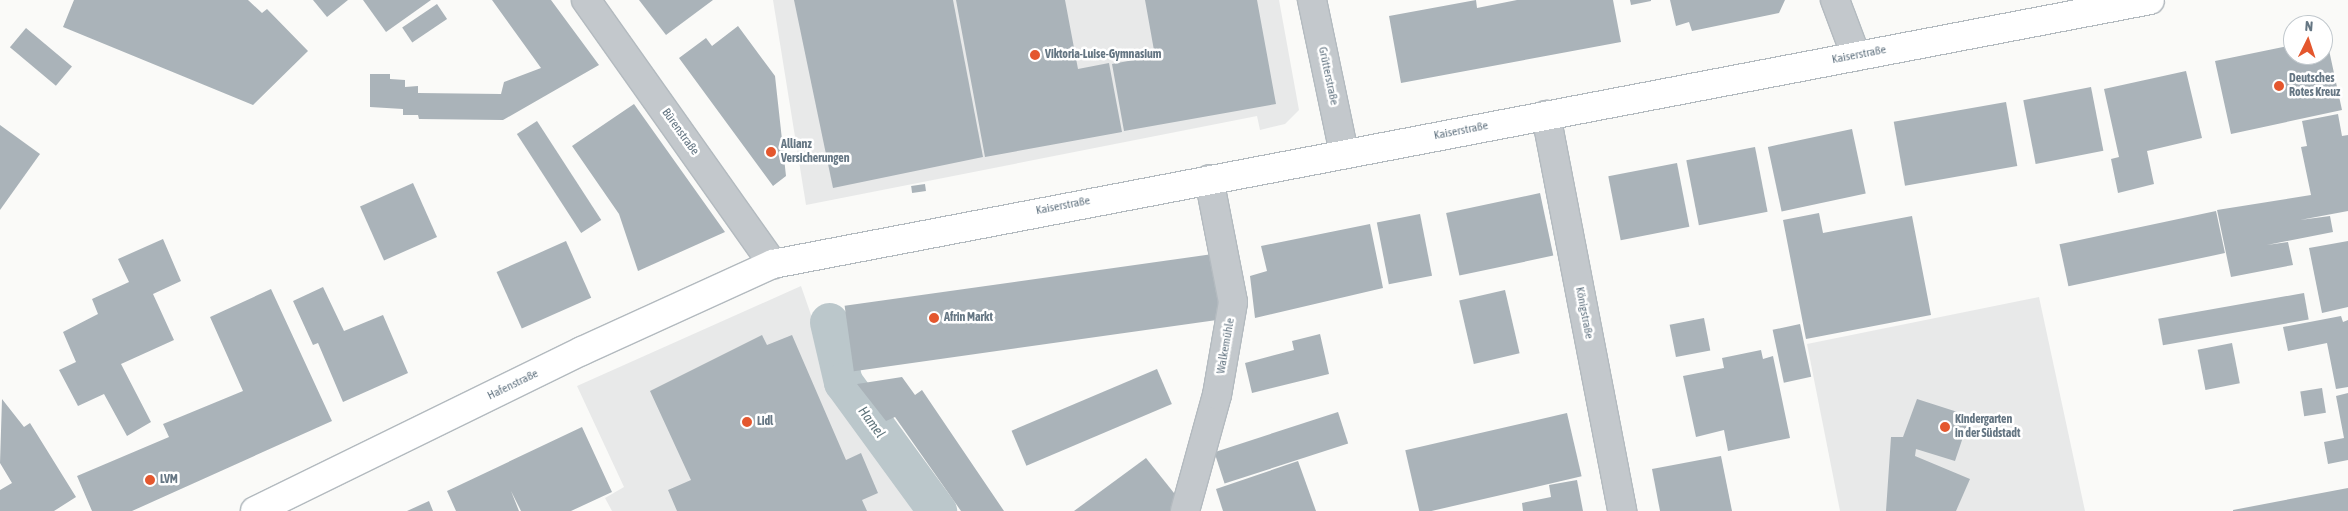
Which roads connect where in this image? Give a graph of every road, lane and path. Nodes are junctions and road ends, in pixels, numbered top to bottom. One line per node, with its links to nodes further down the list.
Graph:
1 (586, 0): 9 (street, Bürenstraße)
2 (1312, 0): 7 (street, Grütterstraße)
3 (1835, 0): 5 (street)
4 (2150, 0): 5 (main road, Kaiserstraße)
5 (1856, 56): 6 (main road, Kaiserstraße)
6 (1546, 115): 7 (main road, Kaiserstraße); 12 (street, Königstraße)
7 (1344, 153): 8 (main road, Kaiserstraße)
8 (1209, 179): 9 (main road, Kaiserstraße); 11 (street, Walkemühle)
9 (772, 264): 10 (main road, Hafenstraße)
10 (260, 510)
11 (1185, 511)
12 (1622, 511)

